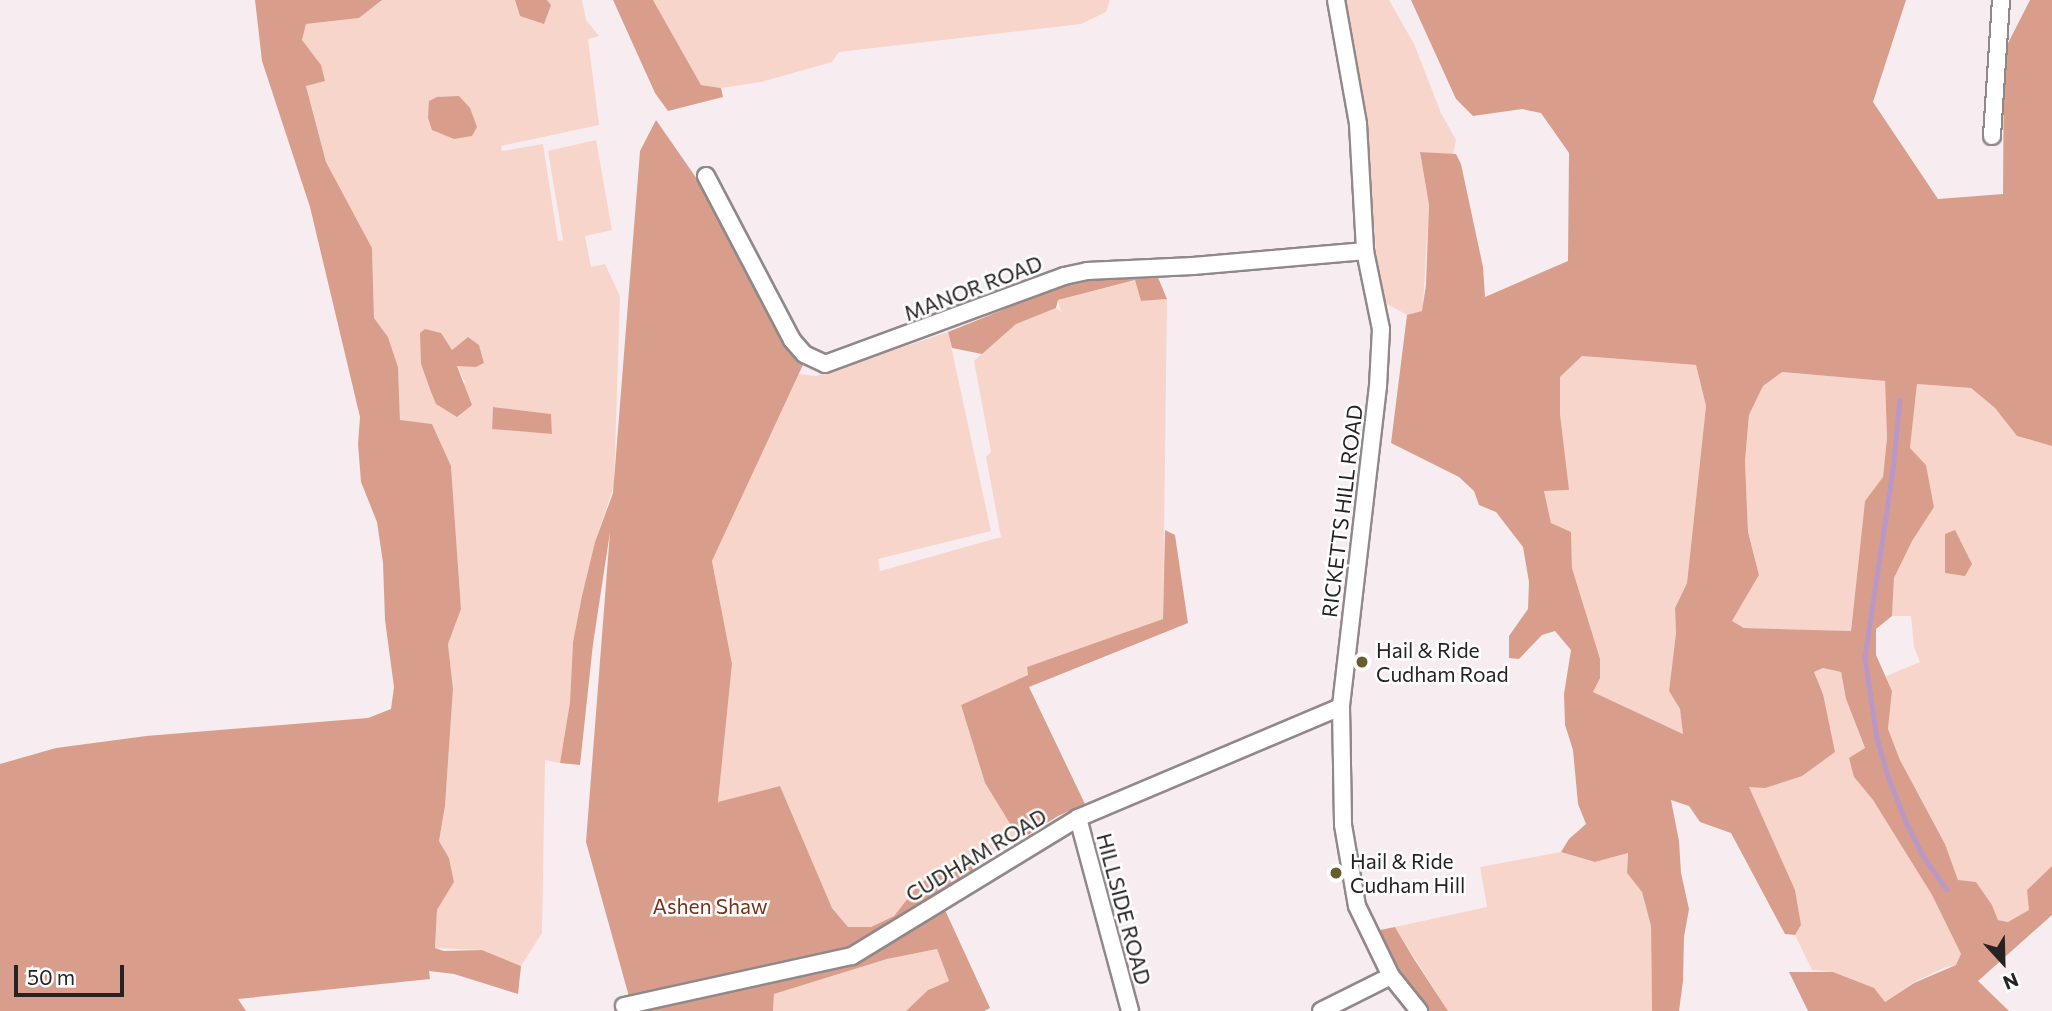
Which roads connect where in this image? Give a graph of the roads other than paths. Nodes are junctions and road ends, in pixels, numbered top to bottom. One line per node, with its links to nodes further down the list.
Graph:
1 (1336, 0): 5 (street, RICKETTS HILL ROAD)
2 (2001, 0): 3 (street)
3 (1992, 136)
4 (706, 176): 5 (street, MANOR ROAD)
5 (1365, 251): 6 (street, RICKETTS HILL ROAD)
6 (1341, 707): 7 (street, CUDHAM ROAD); 8 (street, RICKETTS HILL ROAD)
7 (1078, 818): 9 (street, CUDHAM ROAD); 10 (street, HILLSIDE ROAD)
8 (1391, 976): 11 (street); 12 (street, RICKETTS HILL ROAD)
9 (624, 1006)
10 (1130, 1011)
11 (1321, 1011)
12 (1419, 1011)

